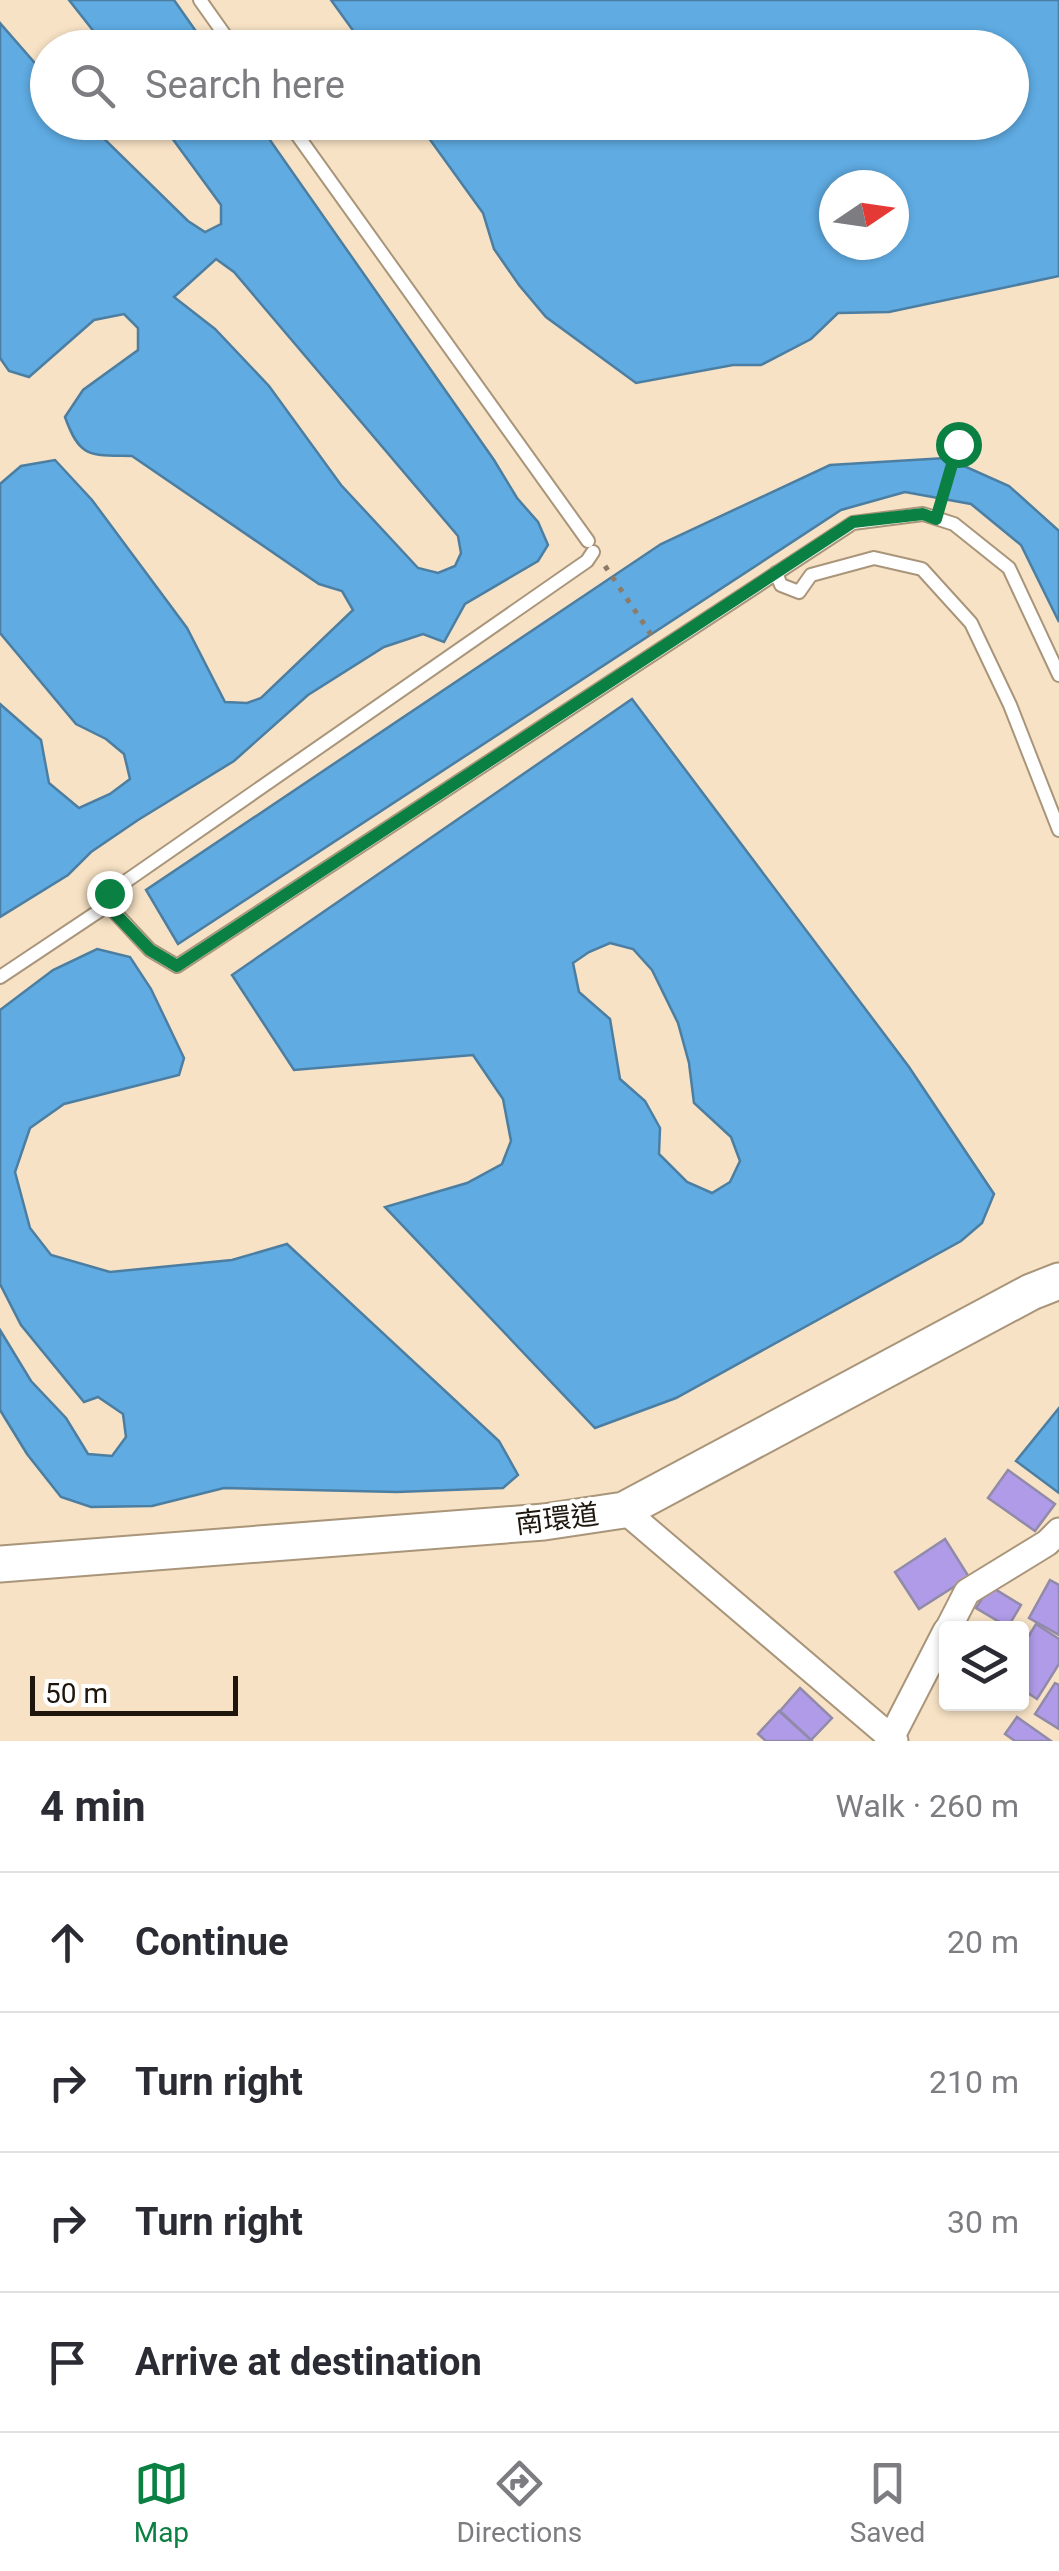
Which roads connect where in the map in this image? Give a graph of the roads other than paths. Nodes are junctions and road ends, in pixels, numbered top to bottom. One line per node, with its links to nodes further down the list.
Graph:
1 (200, 0): 2 (lane)
2 (221, 30)
3 (301, 140): 9 (lane)
4 (776, 573): 5 (lane); 7 (lane); 9 (lane)
5 (1059, 674)
6 (1059, 784): 7 (lane)
7 (1044, 790): 8 (lane)
8 (1059, 830)
9 (108, 906): 10 (lane)
10 (0, 977)
11 (1059, 1281): 12 (street, 南環道)
12 (624, 1510): 14 (street, 南環道); 17 (street)
13 (1059, 1531): 15 (street)
14 (0, 1564)
15 (952, 1621)
16 (939, 1646): 17 (street)
17 (893, 1739)

